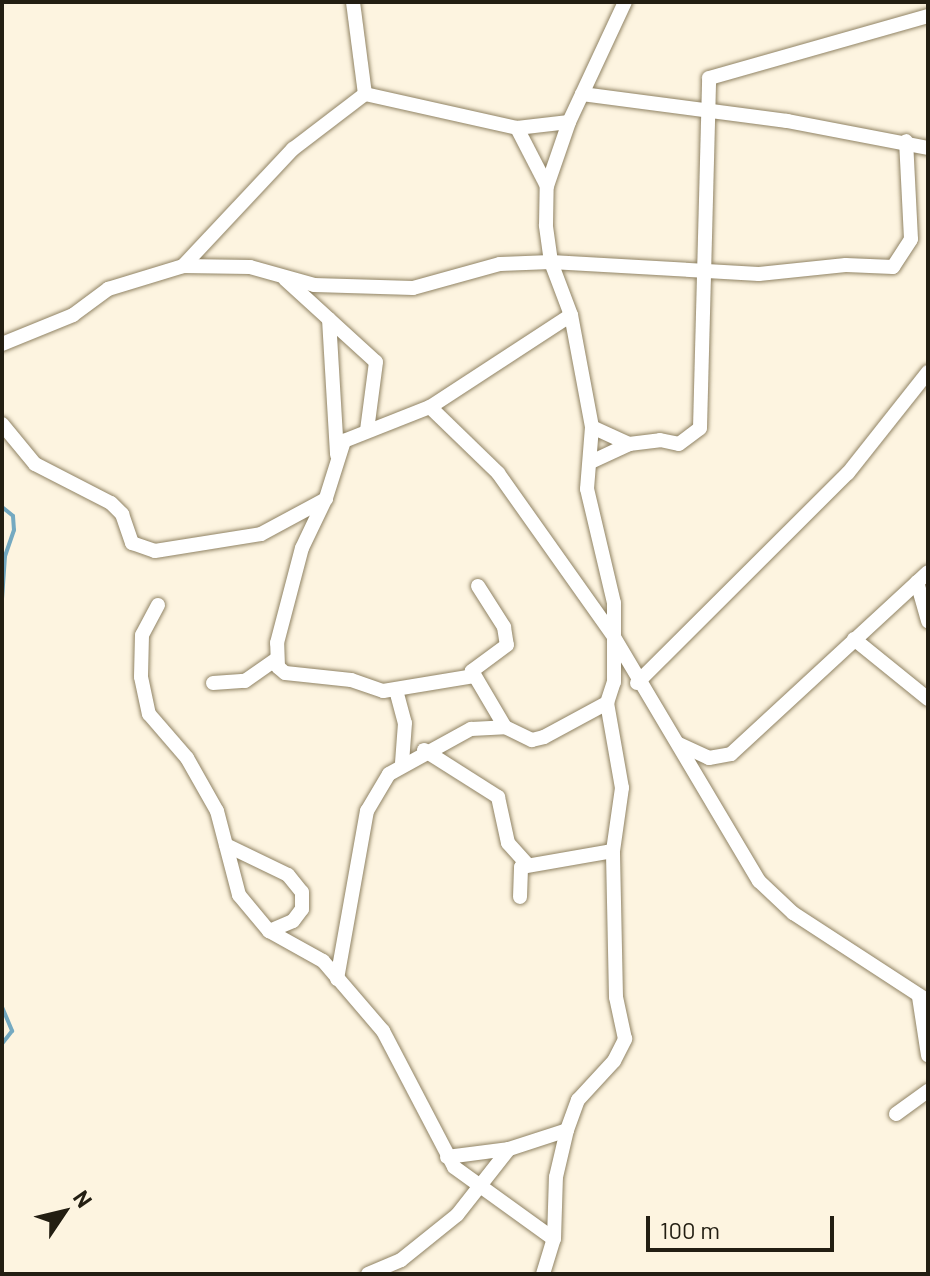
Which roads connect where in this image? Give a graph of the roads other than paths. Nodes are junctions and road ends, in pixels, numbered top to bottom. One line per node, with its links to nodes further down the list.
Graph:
1 (353, 2): 4 (street)
2 (625, 2): 5 (street)
3 (928, 16): 6 (street)
4 (365, 94): 8 (street); 13 (street)
5 (582, 94): 6 (street); 7 (street)
6 (706, 109): 9 (street); 14 (street)
7 (569, 122): 8 (street); 11 (street)
8 (517, 128): 11 (street)
9 (906, 141): 10 (street); 14 (street)
10 (928, 148)
11 (547, 186): 12 (street)
12 (551, 262): 14 (street); 15 (street); 16 (street)
13 (183, 266): 15 (street); 18 (street)
14 (700, 273): 24 (street)
15 (282, 276): 17 (street)
16 (571, 315): 20 (street); 22 (street)
17 (329, 319): 23 (street); 25 (street)
18 (2, 344)
19 (928, 372): 39 (street)
20 (430, 407): 23 (street); 31 (street)
21 (2, 424): 27 (street)
22 (592, 427): 24 (street); 26 (street)
23 (367, 430): 25 (street)
24 (629, 444): 26 (street)
25 (337, 455): 27 (street)
26 (593, 461): 29 (street)
27 (326, 498): 36 (street)
28 (923, 577): 33 (street); 35 (street)
29 (605, 579): 31 (street); 34 (street)
30 (478, 586): 37 (street)
31 (582, 595): 34 (street)
32 (158, 605): 49 (street)
33 (928, 621)
34 (614, 637): 39 (street); 42 (street)
35 (854, 639): 41 (street); 46 (street)
36 (277, 659): 38 (street); 40 (street)
37 (474, 676): 40 (street); 43 (street)
38 (213, 683)
39 (637, 683): 44 (street)
40 (396, 690): 47 (street)
41 (928, 699)
42 (607, 703): 43 (street); 50 (street)
43 (505, 727): 45 (street)
44 (679, 744): 46 (street); 48 (street)
45 (424, 750): 47 (street); 51 (street)
46 (709, 758): 48 (street)
47 (402, 763): 54 (street)
48 (695, 777): 55 (street)
49 (226, 845): 53 (street); 53 (street)
50 (613, 851): 51 (street); 59 (street)
51 (528, 865): 52 (street)
52 (520, 897)
53 (269, 931): 54 (street)
54 (337, 979): 61 (street)
55 (924, 999): 56 (street)
56 (928, 1055)
57 (928, 1091): 58 (street)
58 (896, 1114)
59 (567, 1130): 60 (street); 63 (street)
60 (509, 1149): 61 (street); 62 (street)
61 (447, 1157): 62 (street)
62 (478, 1186): 63 (street); 64 (street)
63 (554, 1239): 65 (street)
64 (368, 1274)
65 (543, 1274)

